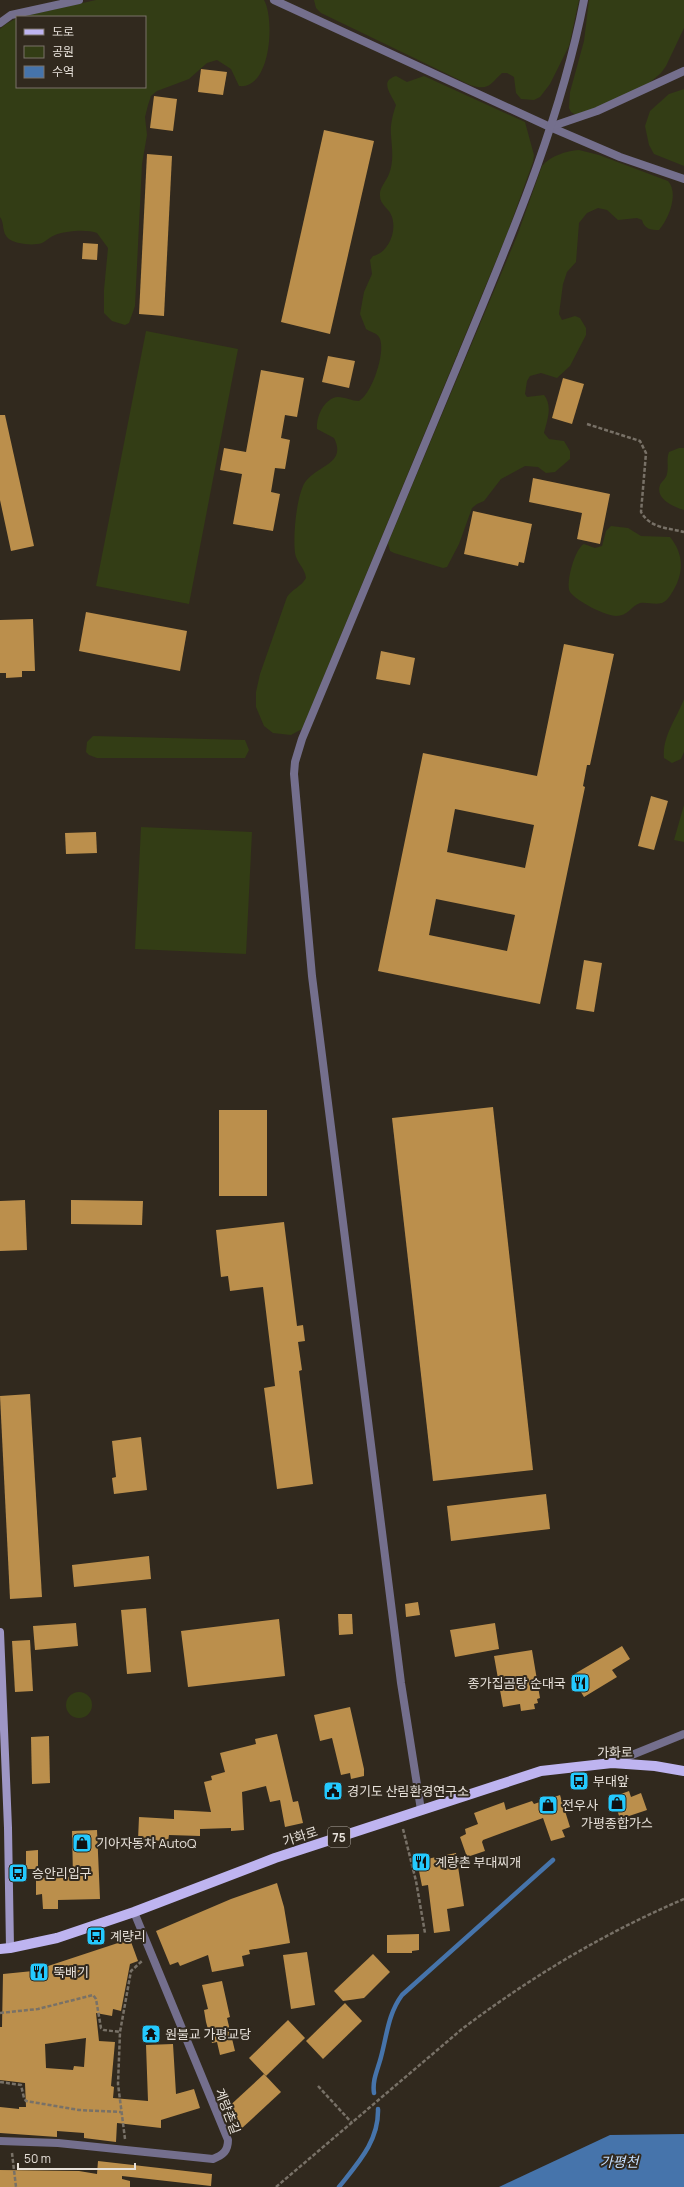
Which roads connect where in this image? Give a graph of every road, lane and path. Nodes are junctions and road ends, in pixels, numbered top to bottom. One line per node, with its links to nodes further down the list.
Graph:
1 (79, 0): 4 (street)
2 (274, 0): 6 (street)
3 (584, 0): 6 (street)
4 (0, 23)
5 (684, 71): 6 (street)
6 (550, 127): 7 (street); 14 (street)
7 (684, 179)
8 (587, 424): 9 (path)
9 (684, 532)
10 (0, 1632): 19 (street)
11 (684, 1734): 12 (street)
12 (612, 1763): 13 (main road, 가화로 / 75); 14 (main road, 가화로 / 75)
13 (684, 1771)
14 (421, 1810): 15 (main road, 가화로 / 75)
15 (400, 1816): 17 (main road, 가화로 / 75); 18 (path)
16 (684, 1899): 26 (path)
17 (134, 1912): 19 (main road, 가화로 / 75); 20 (street, 계량촌길)
18 (425, 1933)
19 (5, 1948)
20 (152, 1957): 22 (path); 29 (street, 계량촌길)
21 (0, 2014): 22 (path)
22 (120, 2032): 25 (path)
23 (0, 2082): 25 (path)
24 (318, 2086): 26 (path)
25 (121, 2112): 29 (path)
26 (352, 2123): 31 (path)
27 (0, 2141): 28 (street, 계량촌길)
28 (10, 2142): 29 (street, 계량촌길); 30 (path)
29 (127, 2150)
30 (16, 2187)
31 (276, 2187)

